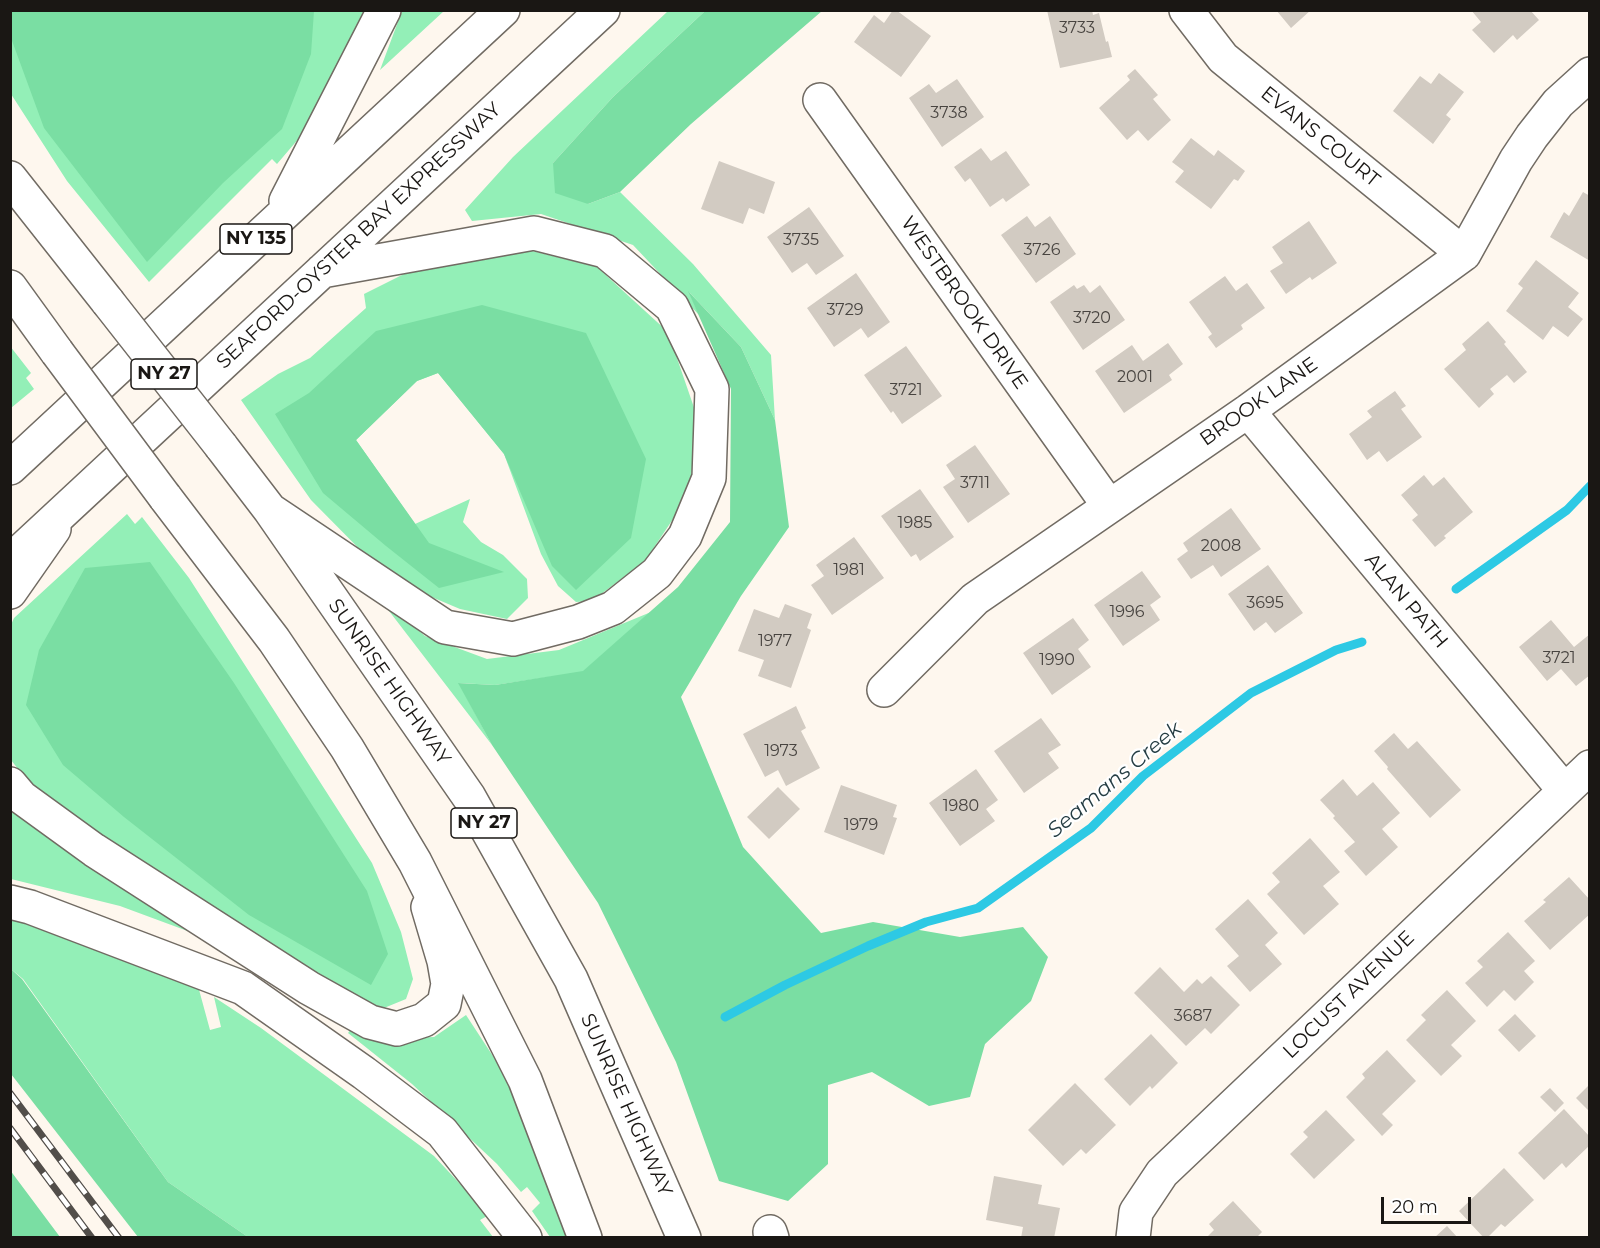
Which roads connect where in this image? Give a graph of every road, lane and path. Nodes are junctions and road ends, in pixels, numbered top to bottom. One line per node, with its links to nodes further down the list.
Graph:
1 (384, 10): 9 (main road)
2 (503, 10): 9 (main road, NY 135)
3 (603, 10): 11 (main road, SEAFORD-OYSTER BAY EXPRESSWAY)
4 (1186, 10): 10 (main road, EVANS COURT)
5 (1590, 74): 10 (main road, BROOK LANE)
6 (820, 100): 16 (main road, WESTBROOK DRIVE)
7 (10, 160): 8 (main road, SUNRISE HIGHWAY)
8 (16, 185): 17 (main road, SUNRISE HIGHWAY / NY 27, bridge)
9 (275, 221): 14 (main road, NY 135)
10 (1464, 254): 13 (main road, BROOK LANE)
11 (322, 271): 15 (main road, SEAFORD-OYSTER BAY EXPRESSWAY); 17 (main road)
12 (10, 287): 24 (main road, bridge)
13 (1248, 411): 16 (main road, BROOK LANE); 23 (main road, ALAN PATH)
14 (10, 468)
15 (72, 504): 18 (main road, SEAFORD-OYSTER BAY EXPRESSWAY); 19 (main road)
16 (1109, 506): 20 (main road, BROOK LANE)
17 (270, 510): 28 (main road, SUNRISE HIGHWAY / NY 27)
18 (10, 561)
19 (10, 592)
20 (885, 690)
21 (1590, 767): 23 (main road, LOCUST AVENUE)
22 (10, 784): 24 (main road)
23 (1564, 790): 29 (main road, LOCUST AVENUE)
24 (415, 862): 27 (main road)
25 (10, 902): 26 (main road)
26 (525, 1238)
27 (585, 1238)
28 (684, 1238)
29 (1133, 1238)

